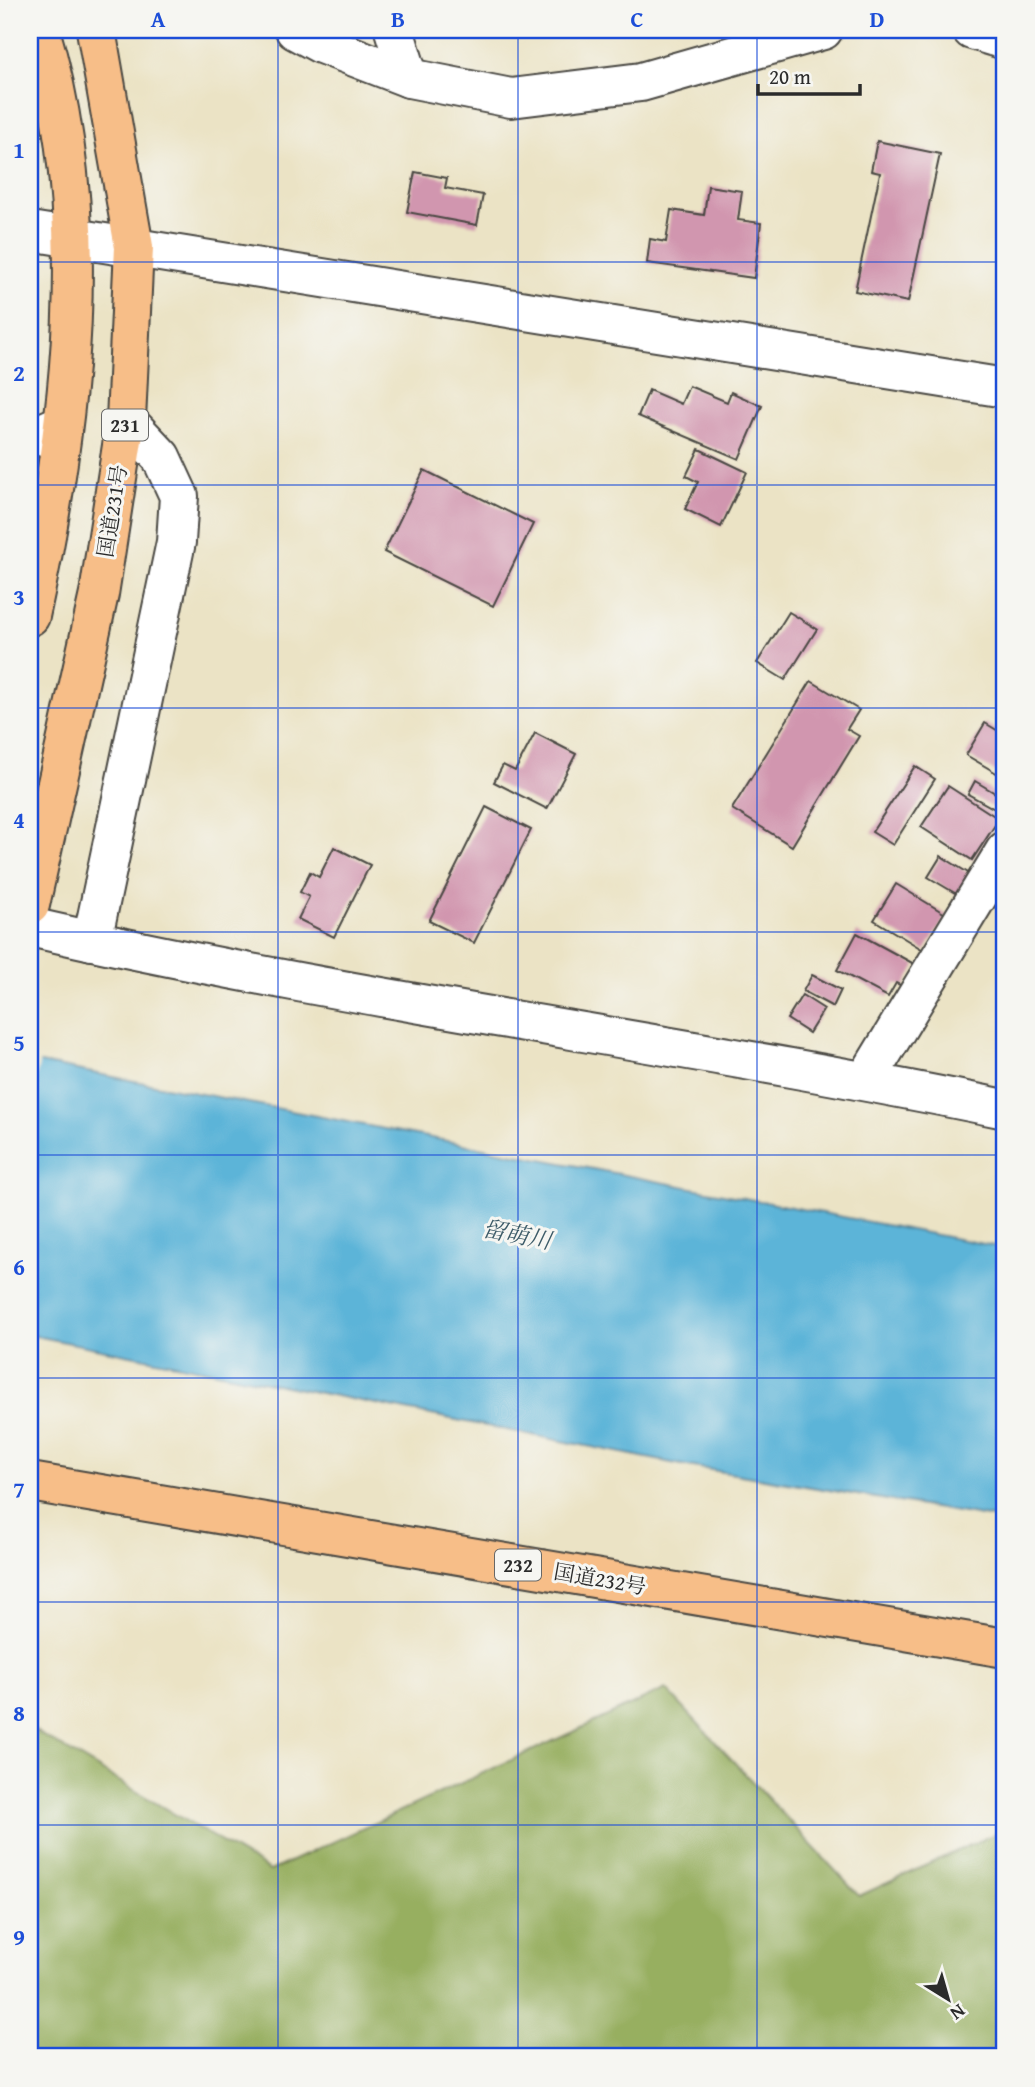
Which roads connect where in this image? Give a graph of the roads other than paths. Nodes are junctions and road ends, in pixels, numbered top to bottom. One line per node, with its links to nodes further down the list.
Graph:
1 (40, 30): 10 (highway)
2 (96, 30): 11 (highway, 国道231号 / 231)
3 (295, 30): 8 (street)
4 (394, 30): 8 (street)
5 (823, 30): 8 (street)
6 (972, 30): 7 (street)
7 (1005, 40)
8 (410, 78)
9 (30, 231): 10 (street)
10 (71, 239): 11 (street); 14 (highway)
11 (134, 247): 12 (street); 13 (highway, 国道231号 / 231)
12 (1005, 388)
13 (126, 420): 17 (highway, 国道231号 / 231); 19 (street)
14 (46, 431): 15 (highway)
15 (30, 617)
16 (1005, 851): 20 (street)
17 (30, 905)
18 (30, 927): 19 (street)
19 (92, 941): 20 (street)
20 (866, 1080): 21 (street)
21 (1005, 1109)
22 (30, 1482): 23 (highway, 国道232号 / 232)
23 (1005, 1648)

